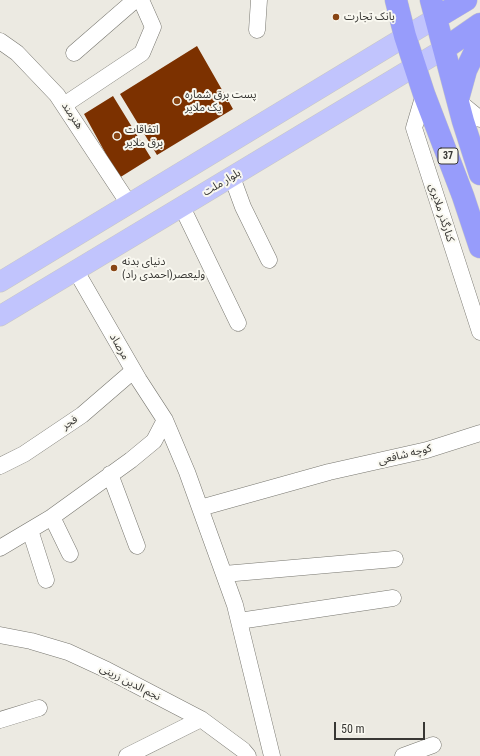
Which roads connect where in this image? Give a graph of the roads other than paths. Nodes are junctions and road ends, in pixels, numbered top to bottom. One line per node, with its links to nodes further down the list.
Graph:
1 (134, 0): 13 (street)
2 (141, 0): 18 (street)
3 (259, 0): 8 (street)
4 (396, 0): 9 (highway)
5 (466, 0): 6 (highway)
6 (433, 9): 9 (main road); 12 (highway, 37)
7 (480, 24): 12 (highway)
8 (257, 30)
9 (405, 36): 14 (highway, 37); 15 (main road)
10 (0, 40): 18 (street, هنرمند)
11 (480, 41): 17 (highway)
12 (444, 49): 14 (main road, بلوار ملت); 17 (highway, 37)
13 (74, 53)
14 (415, 67): 16 (highway, 37); 19 (main road, بلوار ملت)
15 (323, 86): 19 (main road); 24 (main road)
16 (424, 94): 22 (highway, 37); 32 (street, کنارگذر ملایری)
17 (458, 101): 20 (street); 21 (highway, 37)
18 (64, 105): 24 (street, هنرمند)
19 (338, 113): 23 (main road, بلوار ملت)
20 (480, 120)
21 (478, 167): 22 (highway)
22 (452, 168): 26 (highway, 37)
23 (232, 177): 25 (main road, بلوار ملت); 27 (street)
24 (129, 204): 29 (main road)
25 (182, 207): 28 (main road, بلوار ملت); 31 (street)
26 (480, 247)
27 (270, 260)
28 (76, 271): 30 (main road, بلوار ملت); 33 (street, مرصاد)
29 (0, 282)
30 (0, 316)
31 (238, 323)
32 (480, 332)
33 (133, 371): 34 (street, مرصاد); 36 (street, فجر)
34 (165, 420): 37 (street); 38 (street, مرصاد)
35 (480, 432): 38 (street, کوچه شافعی)
36 (0, 466)
37 (110, 474): 39 (street); 41 (street)
38 (200, 508): 45 (street, مرصاد)
39 (52, 517): 40 (street); 43 (street)
40 (30, 530): 42 (street); 46 (street)
41 (137, 546)
42 (0, 548)
43 (70, 554)
44 (395, 558): 45 (street)
45 (224, 574): 48 (street, مرصاد)
46 (46, 580)
47 (393, 598): 48 (street)
48 (239, 621): 56 (street, مرصاد)
49 (0, 635): 51 (street, نجم الدین زرینی)
50 (39, 708): 52 (street)
51 (201, 719): 54 (street); 55 (street, نجم الدین زرینی)
52 (0, 720)
53 (433, 745): 57 (street)
54 (126, 756)
55 (248, 756)
56 (272, 756)
57 (403, 756)

